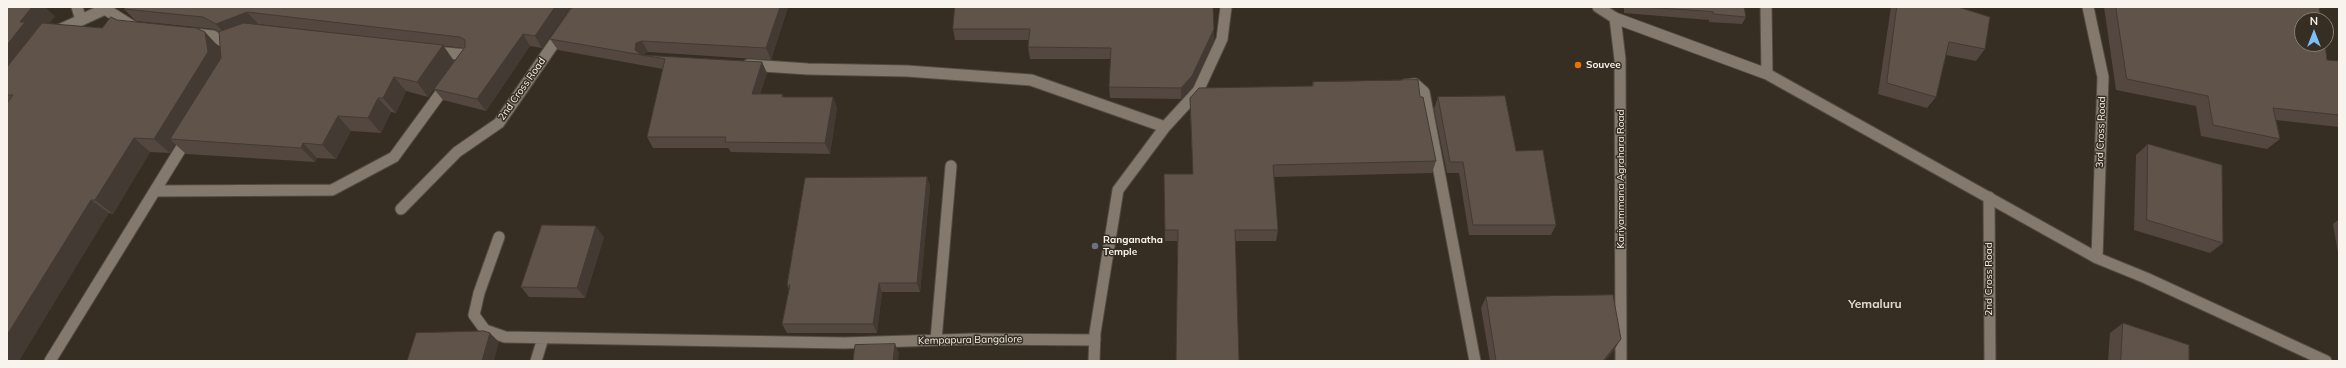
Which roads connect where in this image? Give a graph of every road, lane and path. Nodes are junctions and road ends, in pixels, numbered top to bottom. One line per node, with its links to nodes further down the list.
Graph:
1 (77, 7): 9 (street)
2 (579, 7): 27 (street, 2nd Cross Road)
3 (1226, 7): 21 (street)
4 (1598, 7): 8 (street)
5 (1766, 7): 18 (street)
6 (2088, 7): 29 (street, 3rd Cross Road)
7 (106, 8): 9 (street); 10 (street)
8 (1615, 18): 18 (street); 38 (street, Kariyammana Agrahara Road)
9 (81, 20): 13 (street)
10 (150, 29)
11 (182, 33): 14 (street)
12 (238, 38): 14 (street)
13 (47, 43)
14 (226, 43): 16 (street)
15 (420, 50): 25 (street)
16 (229, 63)
17 (735, 64): 22 (street)
18 (1767, 74): 26 (street)
19 (1391, 85): 37 (street)
20 (1214, 90): 21 (street)
21 (1198, 91): 22 (street)
22 (1165, 127): 32 (street)
23 (192, 130): 25 (street)
24 (951, 166): 31 (street)
25 (155, 191): 34 (street)
26 (1989, 197): 29 (street); 39 (street, 2nd Cross Road)
27 (401, 209)
28 (499, 237): 30 (street, Kempapura Bangalore)
29 (2097, 258): 33 (street)
30 (543, 338): 31 (street, Kempapura Bangalore); 35 (street)
31 (936, 340): 32 (street, Kempapura Bangalore)
32 (1095, 340): 36 (street)
33 (2323, 360)
34 (50, 361)
35 (536, 361)
36 (1094, 361)
37 (1475, 361)
38 (1621, 361)
39 (1990, 361)

